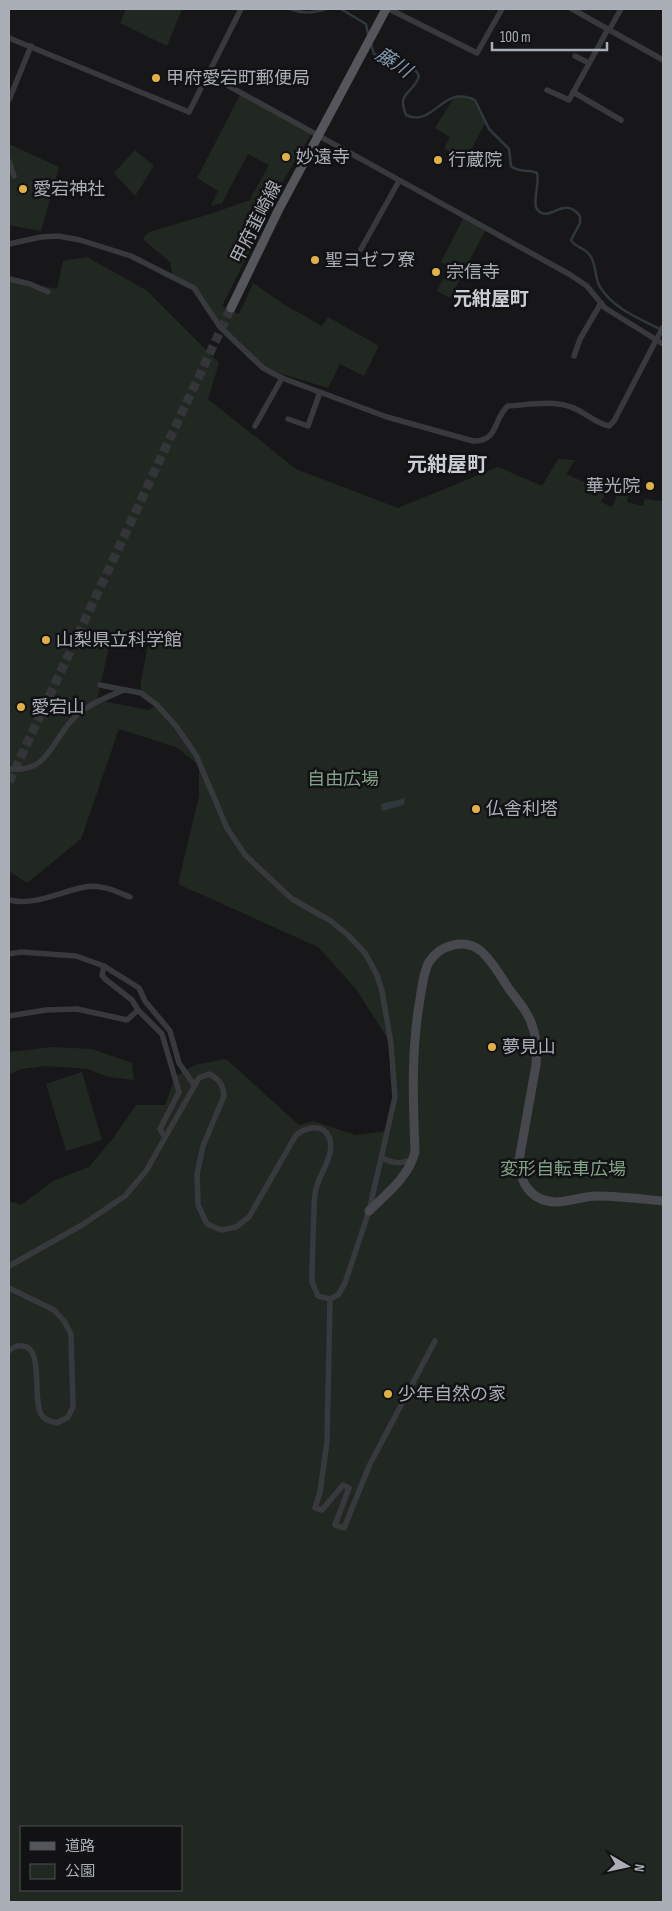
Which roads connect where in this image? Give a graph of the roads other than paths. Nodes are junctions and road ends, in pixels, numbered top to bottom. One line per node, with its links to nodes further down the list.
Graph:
1 (241, 9): 12 (street)
2 (388, 9): 3 (street); 17 (main road, 甲府韮崎線)
3 (502, 9)
4 (572, 9): 6 (street)
5 (620, 9): 6 (street)
6 (608, 30): 10 (street); 11 (street)
7 (9, 38): 8 (street)
8 (31, 46): 12 (street); 15 (street)
9 (575, 56): 11 (street)
10 (663, 60)
11 (589, 63): 14 (street)
12 (207, 74): 17 (street)
13 (547, 90): 14 (street)
14 (573, 92): 16 (street)
15 (9, 100)
16 (621, 120)
17 (318, 135): 20 (street); 26 (main road, 甲府韮崎線)
18 (9, 160): 19 (street)
19 (14, 176)
20 (399, 181): 22 (street); 25 (street)
21 (9, 244): 31 (street)
22 (361, 248)
23 (9, 280): 24 (street)
24 (48, 292)
25 (601, 303): 28 (street); 30 (street)
26 (231, 308)
27 (663, 327): 28 (street)
28 (658, 337): 29 (street); 32 (street)
29 (663, 344)
30 (574, 356)
31 (282, 378): 32 (street); 34 (street)
32 (320, 392): 33 (street)
33 (288, 419)
34 (255, 426)
35 (100, 685): 36 (street)
36 (124, 690): 37 (street); 46 (street)
37 (9, 769)
38 (130, 896): 39 (street)
39 (9, 900)
40 (9, 954): 41 (street)
41 (104, 966): 42 (street); 44 (street)
42 (138, 1010): 43 (street); 45 (street)
43 (9, 1016)
44 (194, 1085): 45 (street); 52 (street)
45 (165, 1137): 50 (street)
46 (382, 1158): 47 (street); 49 (street)
47 (413, 1159): 48 (main road); 49 (main road)
48 (663, 1201)
49 (368, 1211): 52 (street)
50 (9, 1266)
51 (9, 1288): 54 (street)
52 (330, 1299): 53 (street)
53 (435, 1341)
54 (9, 1351)

